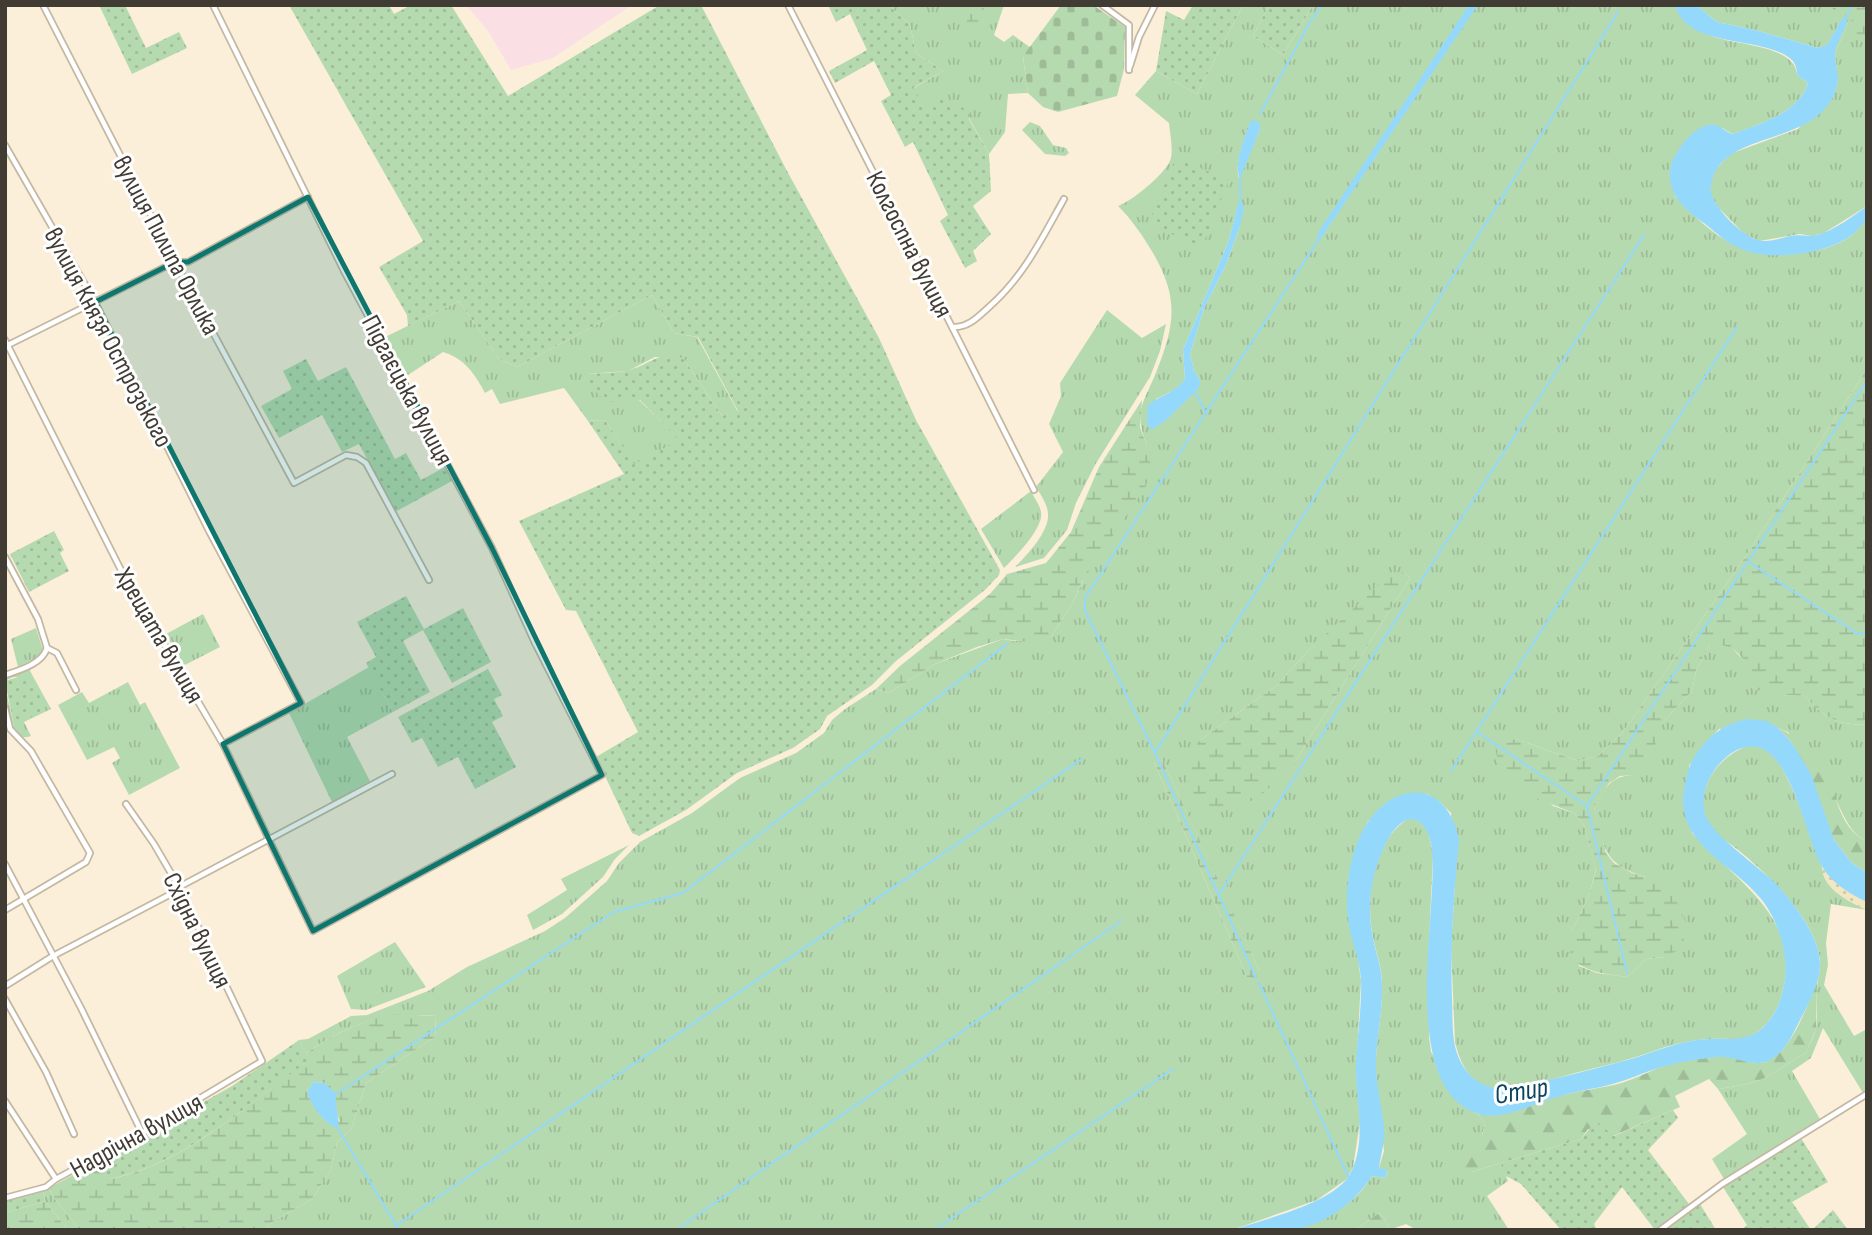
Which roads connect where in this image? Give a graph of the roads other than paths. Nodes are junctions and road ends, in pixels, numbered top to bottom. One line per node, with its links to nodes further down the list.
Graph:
1 (43, 5): 9 (street, вулиця Пилипа Орлика)
2 (213, 5): 7 (street, Підгаєцька вулиця)
3 (788, 5): 11 (street, Колгоспна вулиця)
4 (1102, 5): 5 (street)
5 (1155, 5)
6 (5, 145): 10 (street, вулиця Князя Острозького)
7 (308, 197): 9 (street); 28 (street, Підгаєцька вулиця)
8 (1064, 199): 11 (street, Колгоспна вулиця)
9 (175, 262): 10 (street); 15 (street, вулиця Пилипа Орлика)
10 (95, 302): 12 (street); 20 (street, вулиця Князя Острозького)
11 (952, 327): 13 (street)
12 (6, 344): 20 (street, Хрещата вулиця)
13 (1034, 490)
14 (5, 557): 16 (street)
15 (429, 580)
16 (47, 648): 17 (street); 18 (street)
17 (5, 675)
18 (76, 690)
19 (5, 708): 26 (street)
20 (223, 744): 23 (street, Хрещата вулиця)
21 (392, 774): 23 (street)
22 (126, 804): 25 (street, Східна вулиця)
23 (268, 838): 25 (street); 28 (street, Хрещата вулиця)
24 (5, 864): 26 (street)
25 (179, 887): 29 (street); 32 (street, Східна вулиця)
26 (23, 900): 27 (street); 29 (street)
27 (5, 910)
28 (313, 931)
29 (53, 956): 30 (street); 35 (street)
30 (5, 986)
31 (5, 999): 36 (street)
32 (262, 1061): 35 (street, Надрічна вулиця)
33 (1867, 1094): 39 (street)
34 (5, 1101): 37 (street)
35 (142, 1133): 37 (street, Надрічна вулиця)
36 (74, 1134)
37 (56, 1179): 38 (street, Надрічна вулиця)
38 (5, 1198)
39 (1660, 1230)

